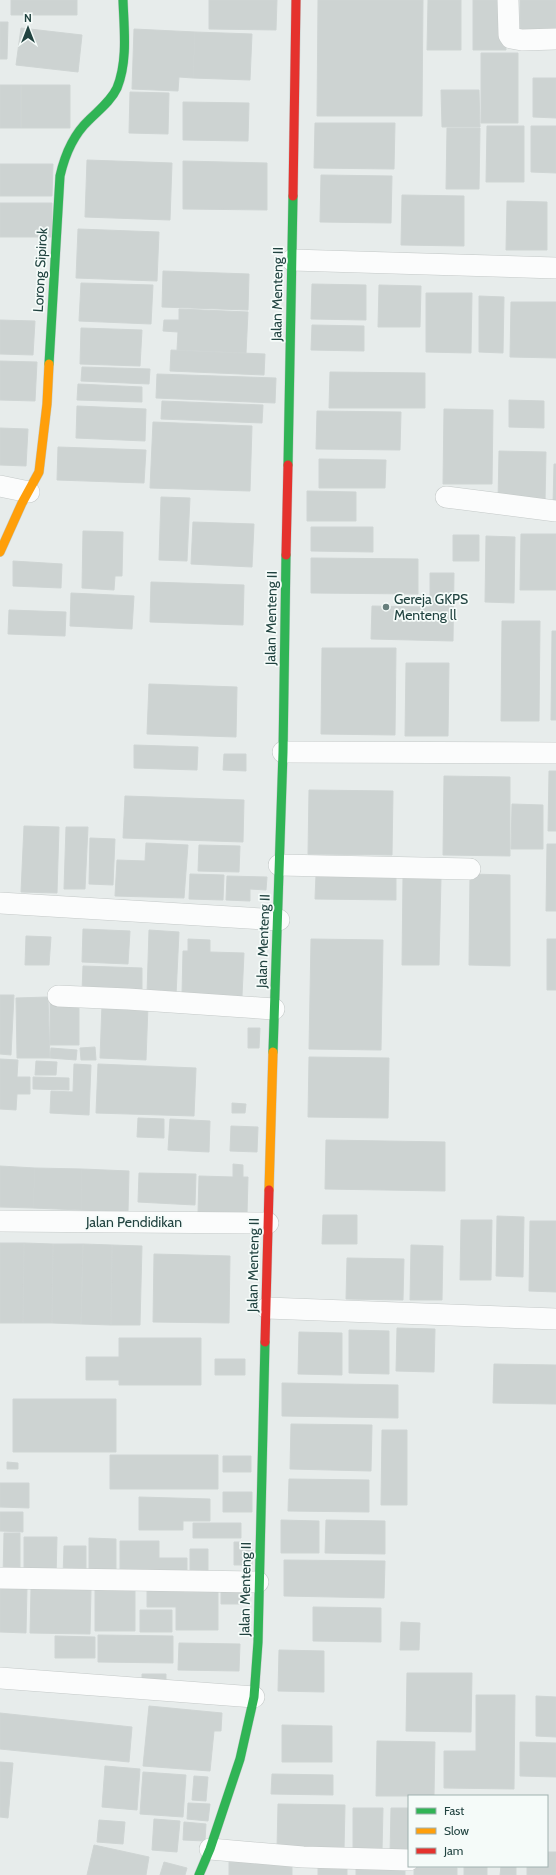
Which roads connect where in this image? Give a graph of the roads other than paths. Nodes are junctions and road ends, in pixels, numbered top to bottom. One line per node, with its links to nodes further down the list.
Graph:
1 (123, 0): 8 (street, Lorong Sipirok)
2 (296, 0): 5 (street, Jalan Menteng II)
3 (508, 0): 4 (street)
4 (556, 39)
5 (292, 260): 6 (street); 12 (street, Jalan Menteng II)
6 (556, 268)
7 (0, 486): 8 (street)
8 (29, 492): 11 (street, Lorong Sipirok)
9 (446, 497): 10 (street)
10 (556, 511)
11 (0, 552)
12 (283, 752): 13 (street); 14 (street, Jalan Menteng II)
13 (556, 753)
14 (279, 865): 15 (street); 17 (street, Jalan Menteng II)
15 (470, 869)
16 (0, 903): 17 (street)
17 (279, 920): 19 (street, Jalan Menteng II)
18 (58, 996): 19 (street)
19 (274, 1009): 21 (street, Jalan Menteng II)
20 (0, 1221): 21 (street, Jalan Pendidikan)
21 (268, 1223): 22 (street, Jalan Menteng II)
22 (267, 1308): 23 (street); 25 (street, Jalan Menteng II)
23 (556, 1319)
24 (0, 1578): 25 (street)
25 (258, 1582): 27 (street, Jalan Menteng II)
26 (0, 1678): 27 (street)
27 (254, 1697): 28 (street, Jalan Menteng II)
28 (210, 1849): 29 (street); 30 (street, Jalan Menteng II)
29 (408, 1860)
30 (199, 1875)

